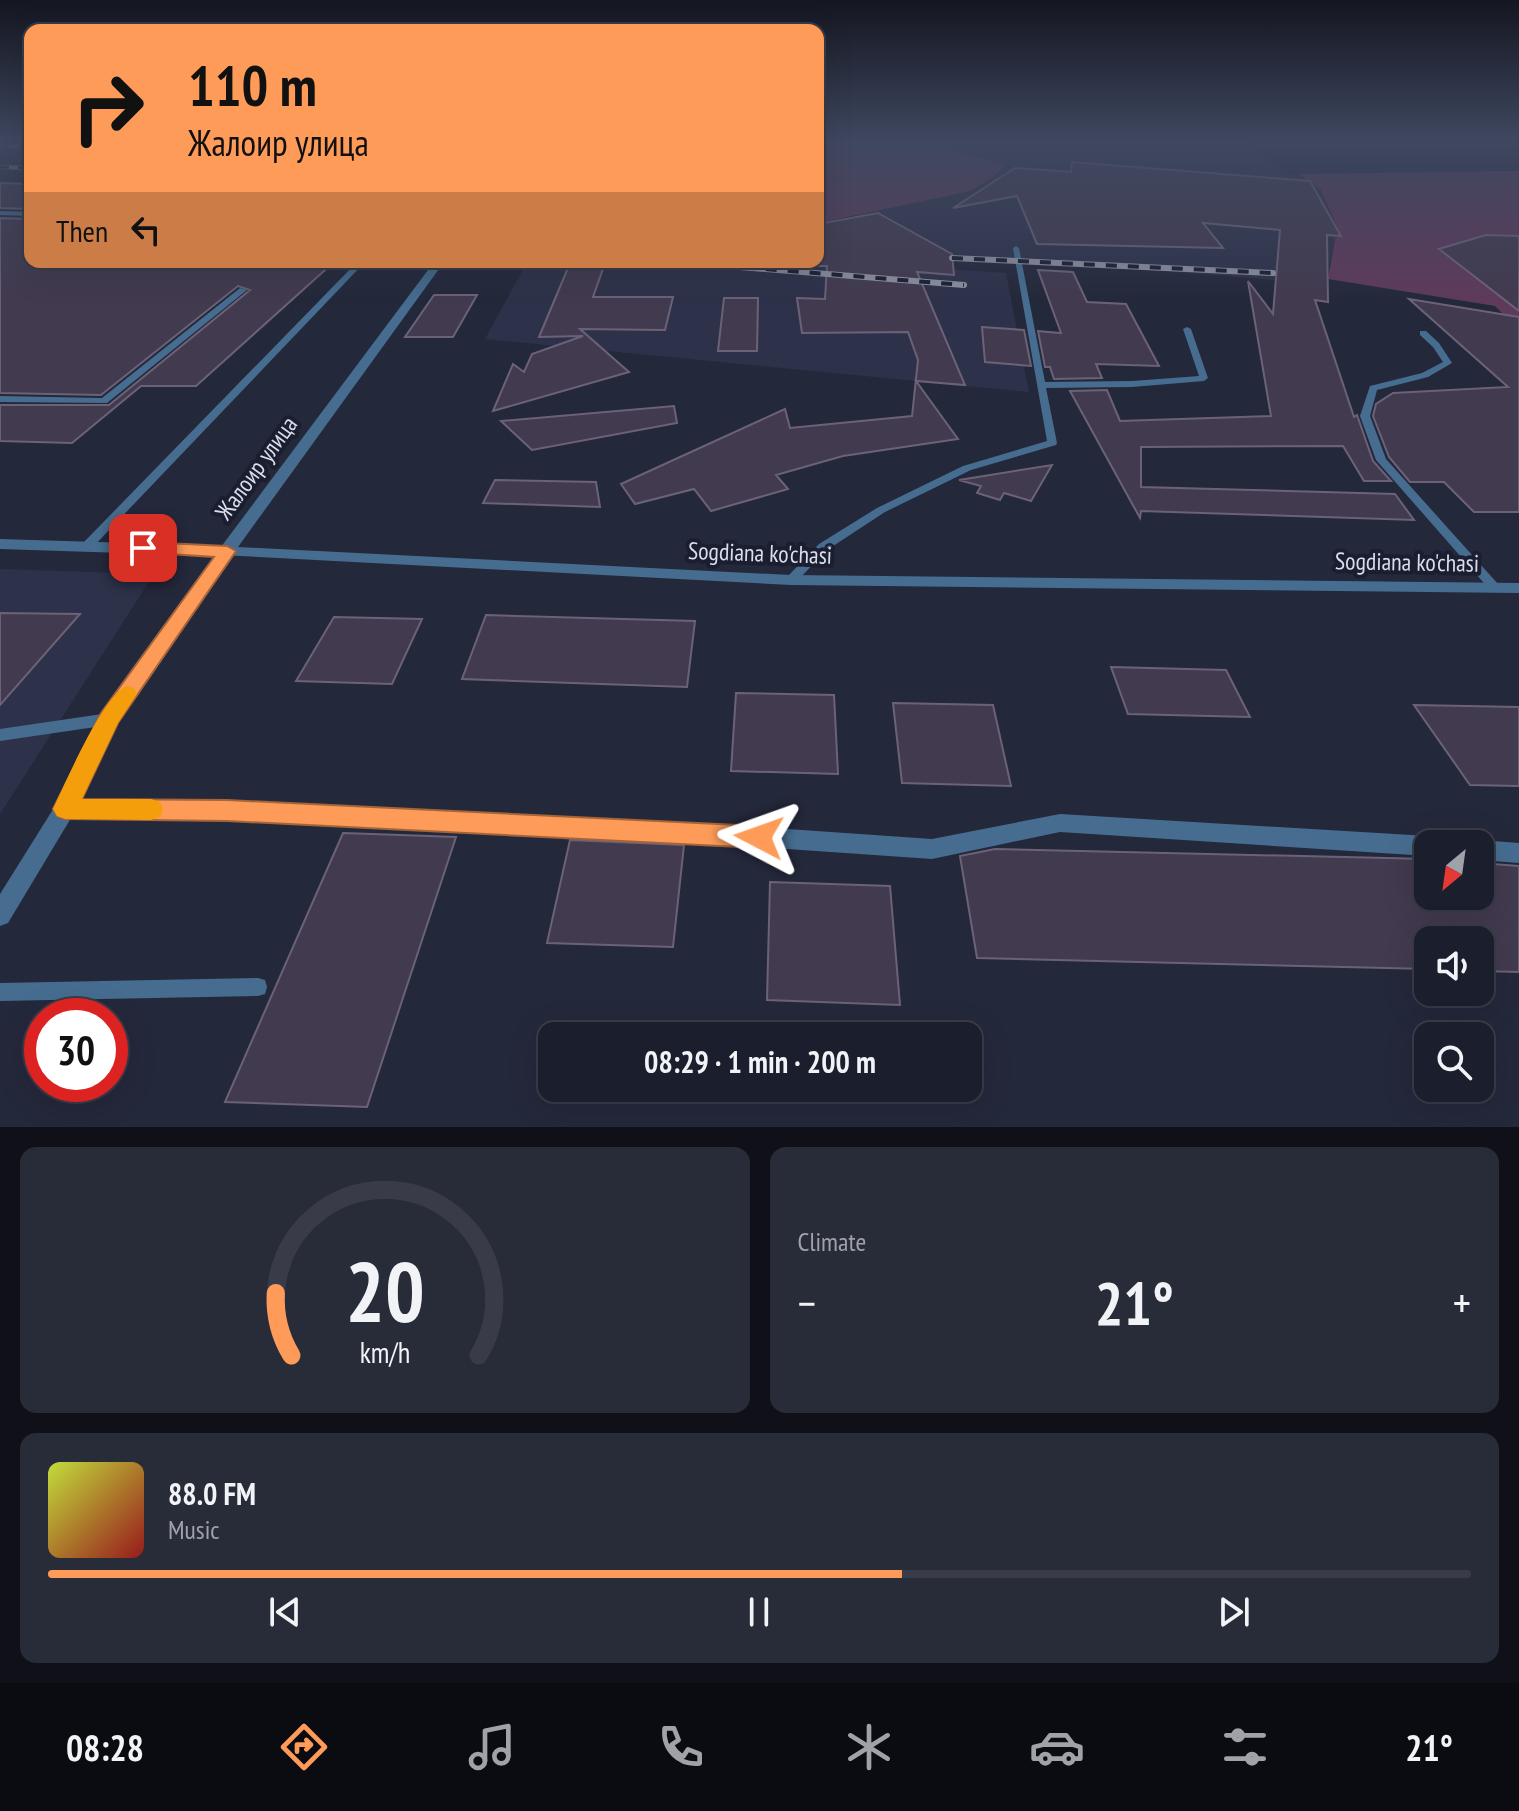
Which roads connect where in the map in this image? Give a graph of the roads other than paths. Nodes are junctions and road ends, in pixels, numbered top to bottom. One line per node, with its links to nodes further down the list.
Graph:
1 (0, 213): 2 (lane)
2 (24, 214)
3 (1016, 248): 9 (lane)
4 (355, 268): 12 (lane)
5 (435, 268): 13 (street, Жалоир улица)
6 (243, 290): 10 (lane)
7 (1187, 329): 9 (lane)
8 (1423, 333): 15 (lane)
9 (1042, 385): 14 (lane)
10 (0, 399)
11 (0, 544): 12 (street, Sogdiana ko'chasi)
12 (87, 546): 13 (street, Sogdiana ko'chasi)
13 (227, 551): 14 (street, Sogdiana ko'chasi); 17 (street, Жалоир улица)
14 (791, 580): 15 (street, Sogdiana ko'chasi)
15 (1494, 587): 16 (street, Sogdiana ko'chasi)
16 (1519, 588)
17 (109, 719): 18 (lane); 19 (street, Жалоир улица)
18 (0, 735)
19 (65, 809): 20 (street); 23 (street, Жалоир улица)
20 (1414, 845)
21 (1494, 851): 22 (street)
22 (1519, 853)
23 (0, 915)
24 (258, 987): 25 (lane)
25 (0, 992)

